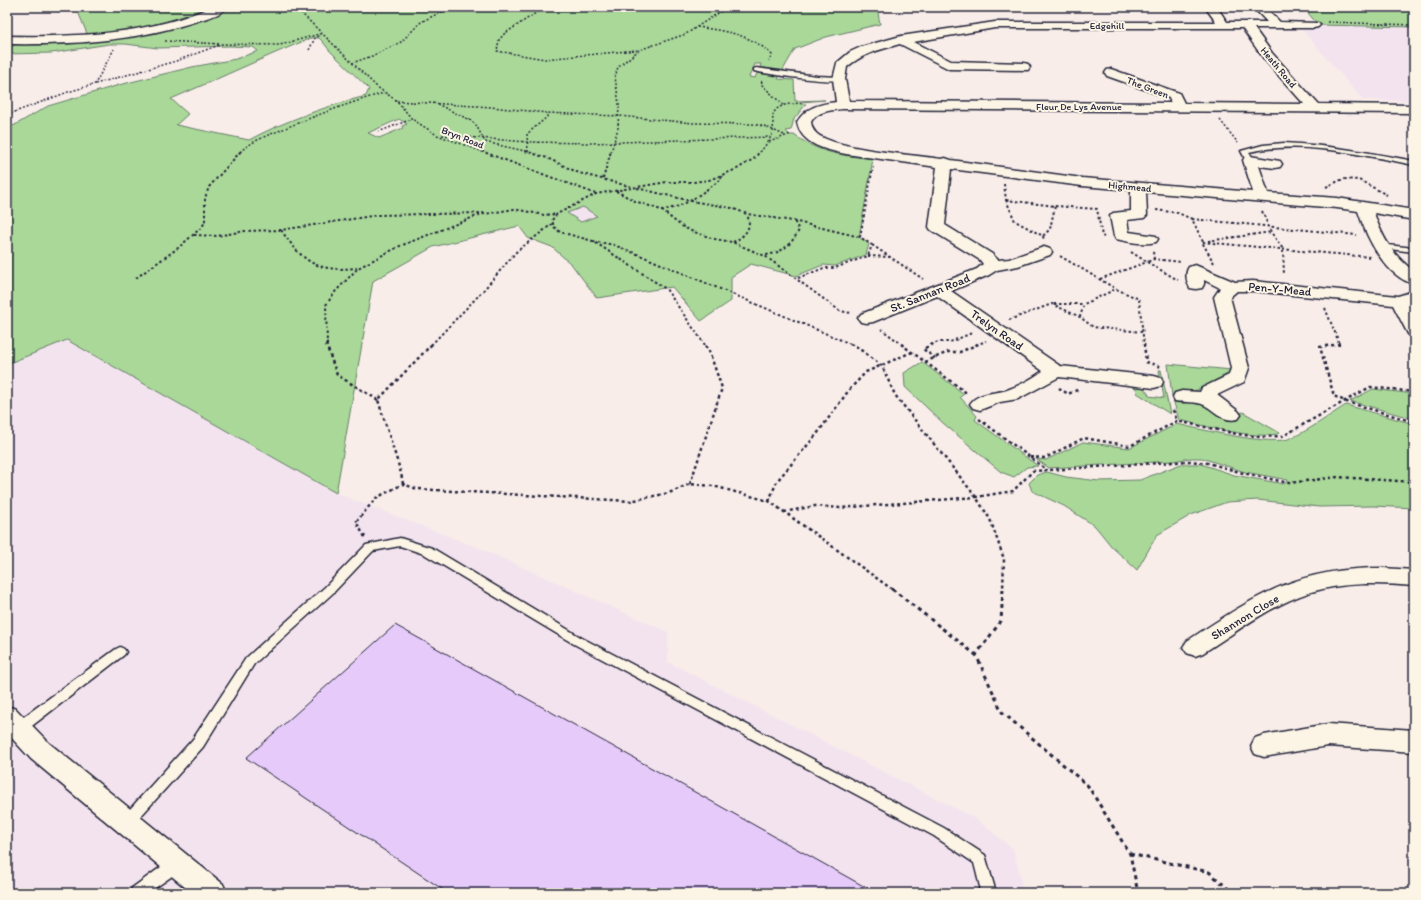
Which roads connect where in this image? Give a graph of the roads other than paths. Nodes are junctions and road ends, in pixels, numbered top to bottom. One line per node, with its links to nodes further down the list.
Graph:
1 (222, 7): 8 (main road)
2 (1211, 7): 4 (street)
3 (1259, 7): 6 (street)
4 (1224, 25): 5 (street, Edgehill); 9 (street, Edgehill)
5 (1245, 25): 6 (street, Edgehill); 16 (street, Heath Road)
6 (1277, 25): 7 (street, Edgehill)
7 (1312, 25)
8 (7, 40)
9 (901, 40): 10 (street); 13 (street, Edgehill)
10 (1024, 67)
11 (756, 70): 13 (lane)
12 (1111, 73): 15 (street, The Green)
13 (839, 79): 14 (street)
14 (843, 104): 15 (street, Fleur De Lys Avenue); 18 (street, Fleur De Lys Avenue)
15 (1179, 107): 16 (street, Fleur De Lys Avenue)
16 (1314, 108): 17 (street, Fleur De Lys Avenue)
17 (1414, 109)
18 (846, 150): 20 (street, Highmead)
19 (1248, 156): 21 (lane); 22 (street); 24 (street)
20 (945, 162): 23 (street, Highmead); 31 (street)
21 (1414, 163)
22 (1275, 164)
23 (1138, 186): 24 (street, Highmead); 27 (street)
24 (1259, 196): 25 (street, Highmead)
25 (1364, 207): 26 (street, Highmead); 28 (street)
26 (1414, 215)
27 (1150, 239)
28 (1382, 247): 29 (lane); 32 (street)
29 (1414, 250)
30 (1044, 252): 31 (street, St. Sannan Road)
31 (992, 266): 35 (street, St. Sannan Road)
32 (1414, 279)
33 (1196, 284): 34 (street)
34 (1232, 287): 36 (street, Pen-Y-Mead); 41 (street, Pen-Y-Mead)
35 (939, 290): 37 (street, St. Sannan Road); 39 (street, Trelyn Road)
36 (1406, 299): 38 (street)
37 (867, 320)
38 (1414, 330)
39 (1055, 371): 40 (street, Trelyn Road); 43 (street)
40 (1157, 379)
41 (1207, 398): 42 (street); 44 (street)
42 (1177, 402)
43 (978, 405)
44 (1231, 414)
45 (1414, 578): 46 (street, Shannon Close)
46 (1195, 648)
47 (120, 652): 48 (lane)
48 (13, 722): 51 (street)
49 (1414, 741): 50 (street)
50 (1264, 746)
51 (126, 823): 52 (street); 55 (lane)
52 (177, 864): 53 (lane); 54 (street)
53 (137, 893)
54 (213, 893)
55 (984, 893)

